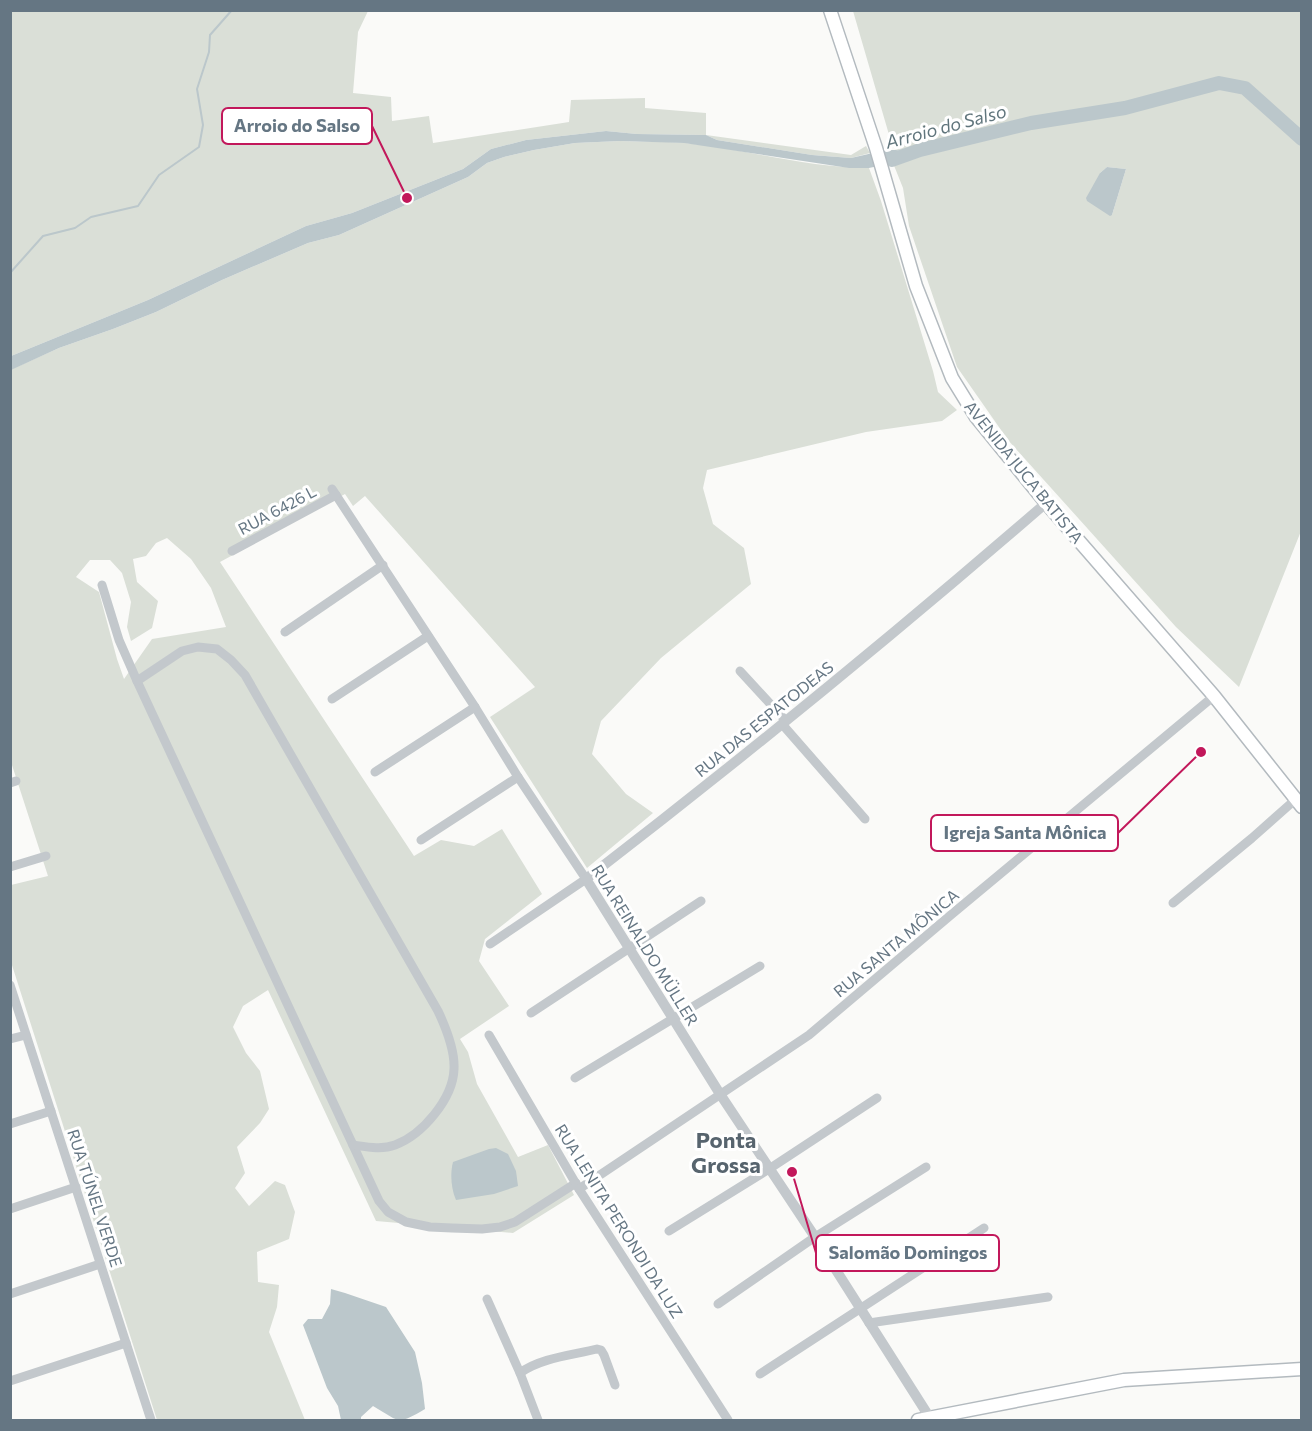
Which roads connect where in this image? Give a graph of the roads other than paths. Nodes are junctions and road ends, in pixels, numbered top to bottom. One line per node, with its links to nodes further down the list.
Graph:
1 (830, 10): 3 (main road, AVENIDA JUCA BATISTA)
2 (334, 492): 4 (street, RUA 6426 L); 5 (street, RUA REINALDO MÜLLER)
3 (1046, 503): 11 (main road, AVENIDA JUCA BATISTA); 14 (street, RUA DAS ESPATODEAS)
4 (232, 551)
5 (382, 566): 7 (street); 8 (street, RUA REINALDO MÜLLER)
6 (102, 585): 10 (street, RUA SANTA MÔNICA)
7 (285, 632)
8 (428, 636): 12 (street); 13 (street, RUA REINALDO MÜLLER)
9 (740, 671): 14 (street)
10 (137, 681): 39 (street, RUA SANTA MÔNICA); 39 (street)
11 (1214, 696): 17 (main road, AVENIDA JUCA BATISTA); 35 (street, RUA SANTA MÔNICA)
12 (332, 699)
13 (475, 707): 15 (street); 16 (street, RUA REINALDO MÜLLER)
14 (784, 723): 18 (street); 22 (street, RUA DAS ESPATODEAS)
15 (375, 772)
16 (518, 777): 19 (street); 22 (street, RUA REINALDO MÜLLER)
17 (1299, 803): 24 (street)
18 (865, 819)
19 (421, 840)
20 (46, 856): 21 (street)
21 (10, 867)
22 (586, 879): 25 (street, RUA DAS ESPATODEAS); 26 (street, RUA REINALDO MÜLLER)
23 (701, 901): 26 (street)
24 (1173, 903)
25 (490, 944)
26 (630, 949): 29 (street); 30 (street, RUA REINALDO MÜLLER)
27 (760, 966): 30 (street)
28 (10, 985): 31 (street, RUA TÚNEL VERDE)
29 (531, 1013)
30 (673, 1019): 34 (street); 35 (street, RUA REINALDO MÜLLER)
31 (26, 1035): 33 (street); 37 (street, RUA TÚNEL VERDE)
32 (489, 1035): 42 (street, RUA LENITA PERONDI DA LUZ)
33 (10, 1040)
34 (575, 1078)
35 (720, 1094): 41 (street, RUA REINALDO MÜLLER); 42 (street, RUA SANTA MÔNICA)
36 (877, 1098): 41 (street)
37 (51, 1111): 38 (street); 43 (street, RUA TÚNEL VERDE)
38 (10, 1124)
39 (353, 1145): 42 (street, RUA SANTA MÔNICA)
40 (926, 1167): 47 (street)
41 (769, 1169): 46 (street); 47 (street, RUA REINALDO MÜLLER)
42 (577, 1186): 64 (street, RUA LENITA PERONDI DA LUZ)
43 (76, 1187): 44 (street); 48 (street, RUA TÚNEL VERDE)
44 (10, 1209)
45 (984, 1228): 53 (street)
46 (669, 1231)
47 (815, 1238): 52 (street); 53 (street, RUA REINALDO MÜLLER)
48 (100, 1264): 49 (street); 55 (street, RUA TÚNEL VERDE)
49 (10, 1294)
50 (1048, 1297): 54 (street)
51 (488, 1299): 57 (street)
52 (718, 1304)
53 (860, 1309): 54 (street, RUA REINALDO MÜLLER); 58 (street)
54 (869, 1323): 61 (street, RUA REINALDO MÜLLER)
55 (126, 1343): 59 (street); 62 (street, RUA TÚNEL VERDE)
56 (1302, 1369): 61 (main road)
57 (520, 1373): 60 (street); 63 (street)
58 (760, 1374)
59 (10, 1381)
60 (615, 1385)
61 (924, 1419)
62 (150, 1420)
63 (538, 1420)
64 (728, 1420)

